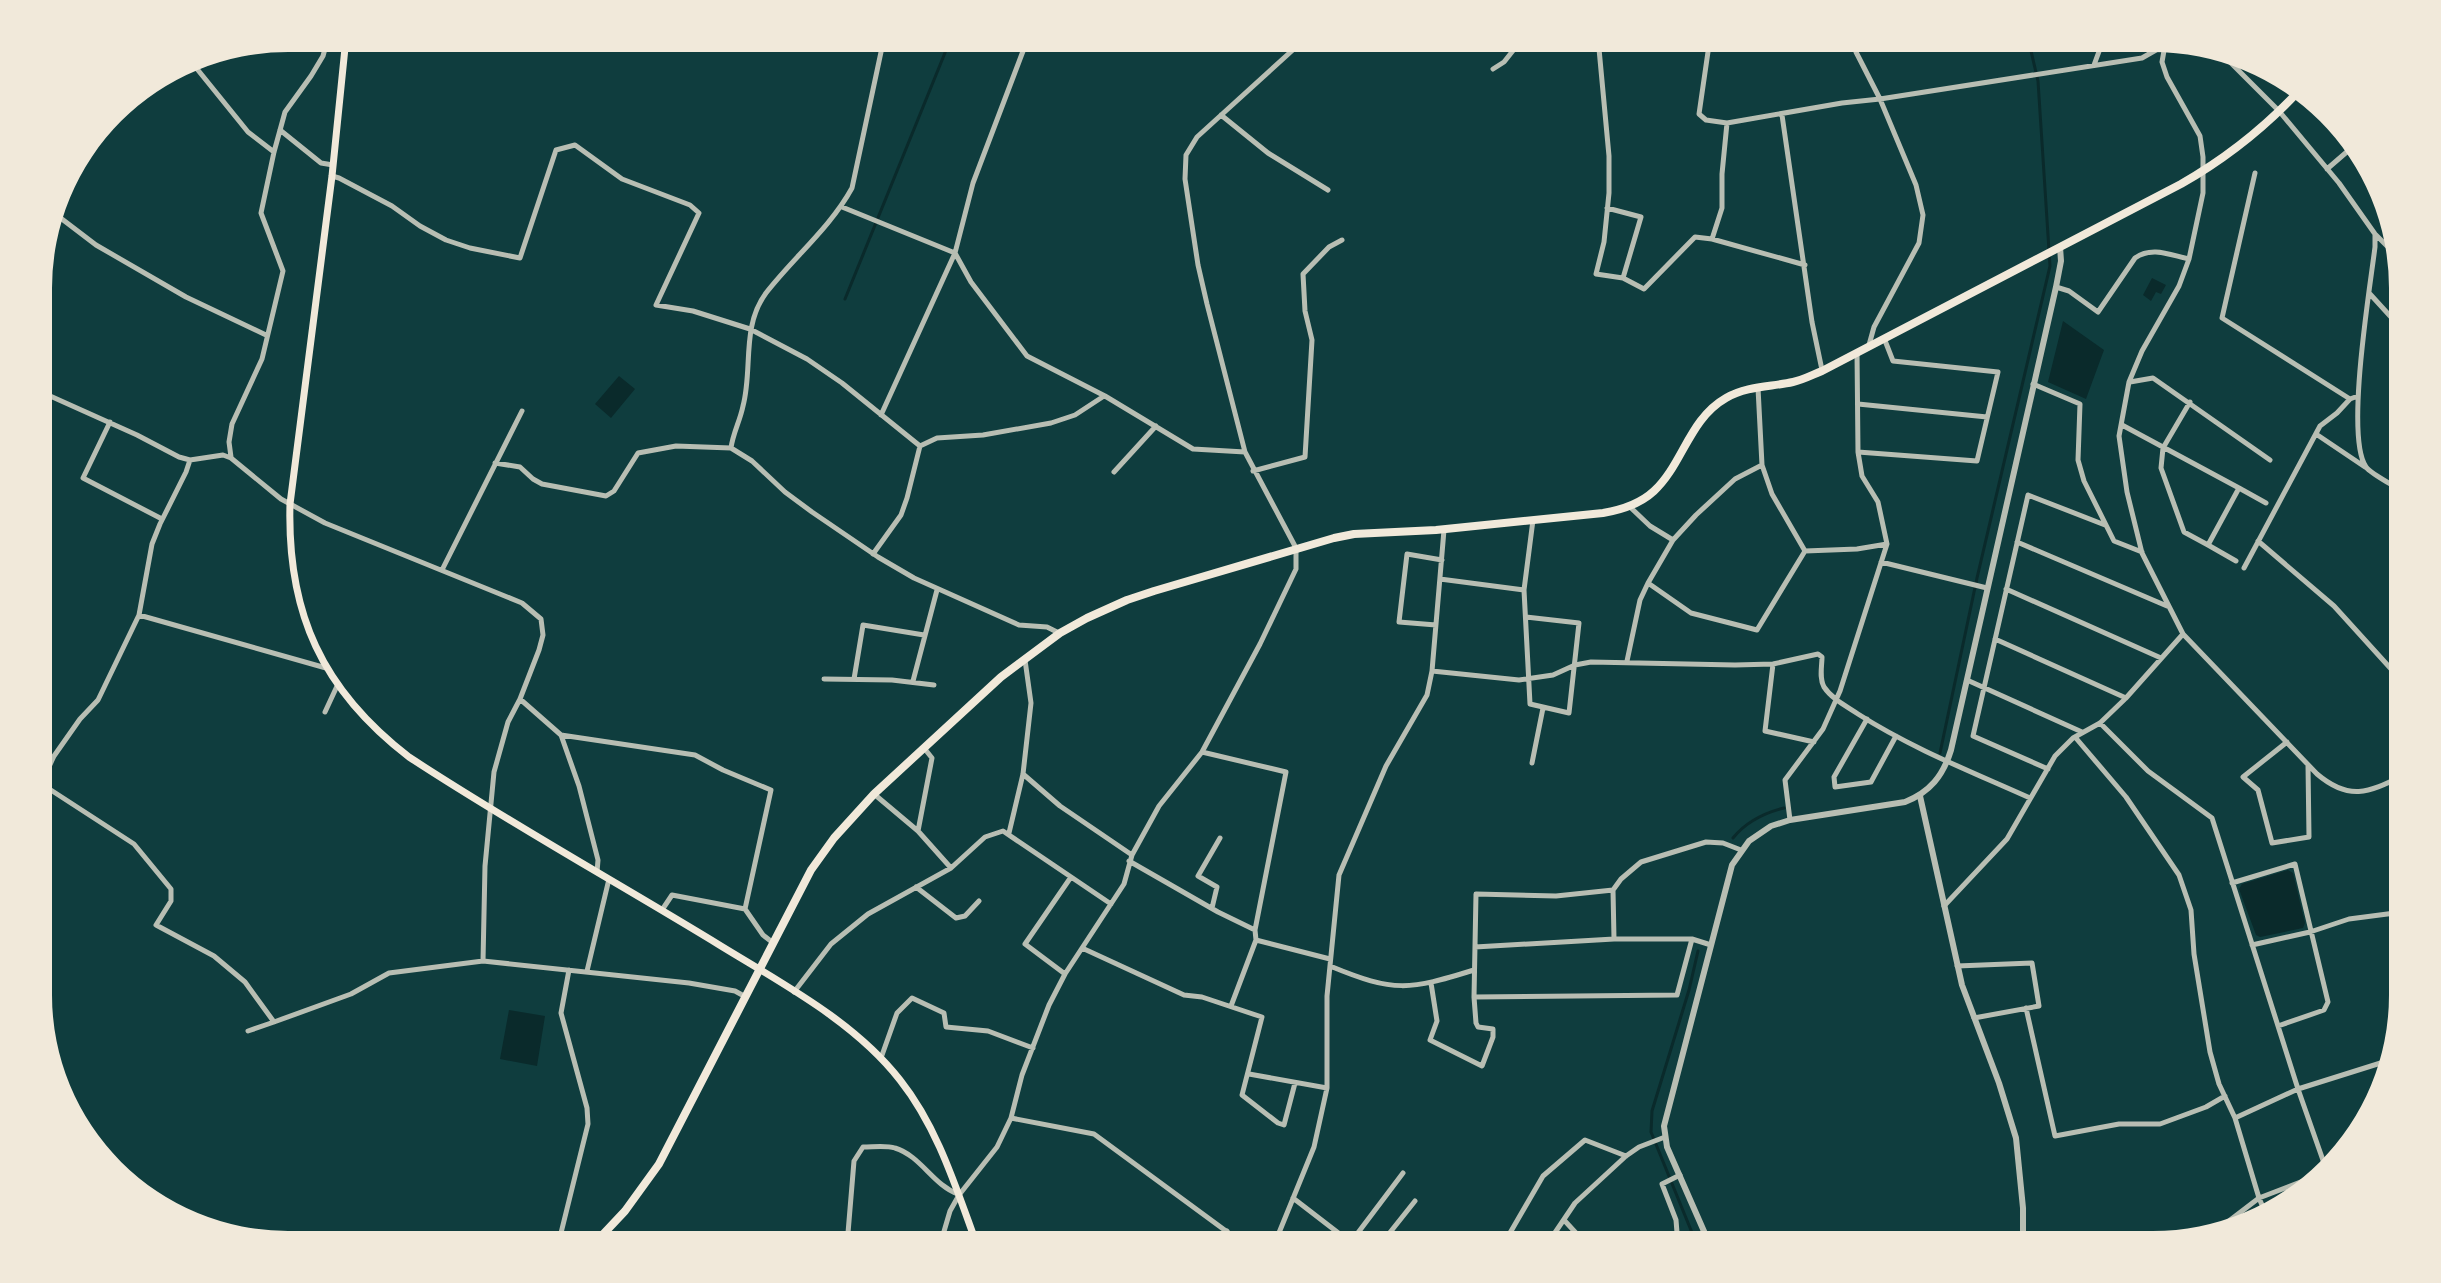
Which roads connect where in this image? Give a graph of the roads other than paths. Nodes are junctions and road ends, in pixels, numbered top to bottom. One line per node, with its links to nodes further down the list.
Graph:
1 (324, 52): 23 (street)
2 (345, 52): 26 (main road)
3 (881, 52): 32 (street)
4 (1023, 52): 40 (street)
5 (1291, 52): 20 (street)
6 (1512, 52): 15 (street)
7 (1599, 52): 33 (street)
8 (1707, 52): 22 (street)
9 (1856, 52): 18 (street)
10 (2099, 52): 13 (street)
11 (2153, 52): 13 (street)
12 (2165, 53): 28 (street)
13 (2094, 66): 18 (street)
14 (2236, 68): 19 (street)
15 (1493, 69)
16 (198, 70): 24 (street)
17 (2292, 98): 19 (main road)
18 (1880, 99): 21 (street); 50 (street)
19 (2279, 111): 27 (street); 28 (main road)
20 (1221, 115): 31 (street); 72 (street)
21 (1782, 115): 22 (street); 42 (street)
22 (1727, 123): 36 (street)
23 (280, 130): 24 (street); 26 (street)
24 (274, 152): 48 (street)
25 (2346, 153): 27 (street)
26 (333, 165): 30 (main road)
27 (2327, 169): 35 (street)
28 (2203, 171): 39 (main road); 41 (street)
29 (2255, 173): 59 (street)
30 (332, 176): 47 (street); 85 (main road)
31 (1328, 190)
32 (842, 207): 40 (street); 47 (street)
33 (1607, 208): 43 (street); 43 (street)
34 (63, 220): 48 (street)
35 (2375, 234): 38 (street); 45 (street)
36 (1712, 239): 42 (street); 43 (street)
37 (1342, 240): 80 (street)
38 (2384, 243)
39 (2056, 249): 44 (street); 49 (main road)
40 (955, 253): 56 (street); 63 (street)
41 (2189, 259): 44 (street); 53 (street)
42 (1805, 265): 52 (street)
43 (1623, 278)
44 (2056, 287): 54 (street)
45 (2370, 294): 46 (street); 57 (street)
46 (2389, 315)
47 (750, 329): 63 (street); 70 (street)
48 (266, 335): 74 (street)
49 (1884, 337): 50 (main road); 64 (street)
50 (1869, 345): 51 (main road)
51 (1857, 352): 52 (main road); 61 (street)
52 (1822, 371): 55 (main road)
53 (2129, 382): 60 (street); 66 (street)
54 (2033, 384): 89 (street); 107 (street)
55 (1758, 387): 78 (street); 86 (main road)
56 (1105, 396): 67 (street); 69 (street)
57 (2358, 396): 59 (street); 79 (street)
58 (53, 397): 65 (street)
59 (2350, 399): 68 (street)
60 (2190, 402): 71 (street); 76 (street)
61 (1858, 404): 64 (street); 73 (street)
62 (522, 411): 77 (street)
63 (881, 415): 69 (street)
64 (1987, 417): 73 (street)
65 (110, 422): 75 (street); 87 (street)
66 (2122, 425): 71 (street); 98 (street)
67 (1156, 426): 72 (street); 81 (street)
68 (2316, 434): 79 (street); 92 (street)
69 (920, 446): 99 (street)
70 (731, 448): 77 (street); 99 (street)
71 (2163, 448): 83 (street); 95 (street)
72 (1245, 452): 80 (street)
73 (1858, 452): 94 (street)
74 (231, 458): 75 (street); 85 (street)
75 (190, 460): 87 (street)
76 (2270, 460)
77 (495, 463): 104 (street)
78 (1762, 465): 91 (street); 97 (street)
79 (2366, 467): 82 (street)
80 (1253, 471): 96 (street)
81 (1114, 472)
82 (2389, 482)
83 (2239, 488): 84 (street); 95 (street)
84 (2266, 503)
85 (290, 504): 104 (street); 125 (main road)
86 (1629, 506): 88 (main road); 91 (street)
87 (163, 519): 112 (street)
88 (1533, 520): 90 (main road); 110 (street)
89 (2105, 525): 93 (street); 98 (street)
90 (1444, 529): 96 (main road); 100 (street)
91 (1673, 540): 106 (street)
92 (2258, 541): 103 (street); 124 (street)
93 (2017, 542): 108 (street); 111 (street)
94 (1887, 544): 97 (street); 102 (street)
95 (2208, 545): 101 (street)
96 (1296, 548): 115 (main road); 149 (street)
97 (1805, 551): 106 (street)
98 (2142, 553): 111 (street)
99 (873, 554): 109 (street)
100 (1442, 560): 105 (street); 114 (street)
101 (2236, 561)
102 (1881, 562): 107 (street); 137 (street)
103 (2244, 568)
104 (442, 570): 136 (street)
105 (1440, 579): 110 (street); 114 (street)
106 (1648, 583): 121 (street)
107 (1984, 588): 130 (street)
108 (2006, 589): 118 (street); 120 (street)
109 (937, 590): 115 (street); 117 (street)
110 (1524, 590): 113 (street)
111 (2168, 606): 116 (street)
112 (139, 615): 125 (street); 150 (street)
113 (1526, 617): 123 (street); 129 (street)
114 (1436, 625): 126 (street)
115 (1060, 633): 119 (main road)
116 (2183, 634): 120 (street); 147 (street)
117 (924, 635): 128 (street); 131 (street)
118 (1995, 639): 134 (street); 135 (street)
119 (1025, 658): 148 (main road); 155 (street)
120 (2161, 658): 135 (street)
121 (1627, 661): 122 (street); 123 (street)
122 (1773, 664): 137 (street); 146 (street)
123 (1575, 665): 129 (street); 138 (street)
124 (2389, 667)
125 (328, 668): 132 (main road)
126 (1432, 671): 129 (street); 192 (street)
127 (824, 679): 128 (street)
128 (854, 679): 131 (street)
129 (1528, 680): 138 (street)
130 (1966, 680): 134 (street); 151 (street)
131 (913, 681): 133 (street)
132 (338, 684): 139 (street); 161 (main road)
133 (934, 685)
134 (1984, 688): 142 (street); 154 (street)
135 (2126, 698): 141 (street)
136 (520, 699): 143 (street); 161 (street)
137 (1835, 699): 140 (street); 146 (street)
138 (1543, 708): 152 (street)
139 (325, 712)
140 (1867, 719): 144 (street); 144 (street)
141 (2100, 723): 142 (street); 172 (street)
142 (2083, 732): 145 (street)
143 (561, 735): 169 (street); 179 (street)
144 (1896, 736): 151 (street)
145 (2075, 737): 154 (street); 218 (street)
146 (1814, 742): 162 (street)
147 (2287, 742): 153 (street); 153 (street)
148 (924, 748): 158 (main road); 163 (street)
149 (1202, 752): 167 (street); 182 (street)
150 (52, 759)
151 (1948, 761): 159 (street); 160 (street)
152 (1532, 763)
153 (2308, 764): 156 (street)
154 (2048, 769): 160 (street)
155 (1023, 774): 164 (street); 167 (street)
156 (2389, 781)
157 (52, 792): 208 (street)
158 (874, 794): 163 (street); 187 (main road)
159 (1920, 796): 162 (street); 177 (street)
160 (2030, 798): 177 (street)
161 (491, 807): 169 (main road); 193 (street)
162 (1790, 820): 166 (street)
163 (918, 831): 168 (street)
164 (1009, 833): 168 (street); 170 (street)
165 (1220, 838): 178 (street)
166 (1741, 850): 174 (street); 188 (street)
167 (1131, 858): 176 (street); 178 (street)
168 (951, 868): 173 (street)
169 (597, 872): 171 (main road)
170 (1071, 877): 176 (street); 200 (street)
171 (609, 879): 180 (main road); 199 (street)
172 (2232, 883): 183 (street); 189 (street)
173 (916, 887): 175 (street); 202 (street)
174 (1613, 890): 184 (street); 190 (street)
175 (979, 901)
176 (1111, 904): 191 (street)
177 (1944, 906): 195 (street)
178 (1212, 908): 182 (street)
179 (745, 909): 180 (street); 187 (street)
180 (662, 910): 196 (main road)
181 (2389, 914): 183 (street)
182 (1255, 930): 186 (street)
183 (2310, 932): 189 (street); 209 (street)
184 (1614, 939): 185 (street); 190 (street)
185 (1692, 939): 188 (street); 204 (street)
186 (1256, 940): 192 (street); 205 (street)
187 (772, 942): 196 (main road)
188 (1711, 945): 221 (street)
189 (2252, 945): 209 (street)
190 (1475, 947): 198 (street)
191 (1082, 948): 200 (street); 205 (street)
192 (1330, 959): 194 (street)
193 (483, 961): 197 (street); 208 (street)
194 (1330, 966): 201 (street); 216 (street)
195 (1957, 966): 206 (street); 207 (street)
196 (759, 969): 202 (main road); 203 (main road)
197 (569, 970): 199 (street); 244 (street)
198 (1474, 970): 201 (street); 204 (street)
199 (587, 971): 203 (street)
200 (1065, 974): 211 (street)
201 (1431, 983): 204 (street)
202 (794, 992): 212 (main road)
203 (744, 996): 245 (main road)
204 (1474, 997)
205 (1231, 1006): 214 (street)
206 (2026, 1008): 207 (street); 218 (street)
207 (1973, 1018): 243 (street)
208 (274, 1022): 210 (street)
209 (2278, 1026): 217 (street)
210 (248, 1031)
211 (1033, 1048): 212 (street); 219 (street)
212 (881, 1058): 227 (main road)
213 (2378, 1064): 217 (street)
214 (1249, 1074): 215 (street); 215 (street)
215 (1295, 1083): 216 (street)
216 (1327, 1088): 228 (street)
217 (2298, 1089): 220 (street); 223 (street)
218 (2225, 1096): 220 (street)
219 (1011, 1118): 227 (street); 249 (street)
220 (2235, 1118): 229 (street)
221 (1665, 1137): 222 (street); 225 (street)
222 (1626, 1156): 233 (street); 238 (street)
223 (2322, 1159)
224 (1403, 1173): 236 (street)
225 (1680, 1175): 241 (street); 242 (street)
226 (2291, 1186): 229 (street)
227 (959, 1195): 246 (street); 247 (street); 248 (main road)
228 (1293, 1198): 234 (street); 235 (street)
229 (2259, 1198): 231 (street); 232 (street)
230 (1415, 1201): 237 (street)
231 (2262, 1204)
232 (2237, 1215)
233 (1564, 1220): 239 (street); 240 (street)
234 (1280, 1230)
235 (1335, 1230)
236 (1363, 1230)
237 (1392, 1230)
238 (1511, 1230)
239 (1557, 1230)
240 (1573, 1230)
241 (1677, 1230)
242 (1704, 1230)
243 (2023, 1230)
244 (562, 1231)
245 (606, 1231)
246 (848, 1231)
247 (944, 1231)
248 (972, 1231)
249 (1227, 1231)

